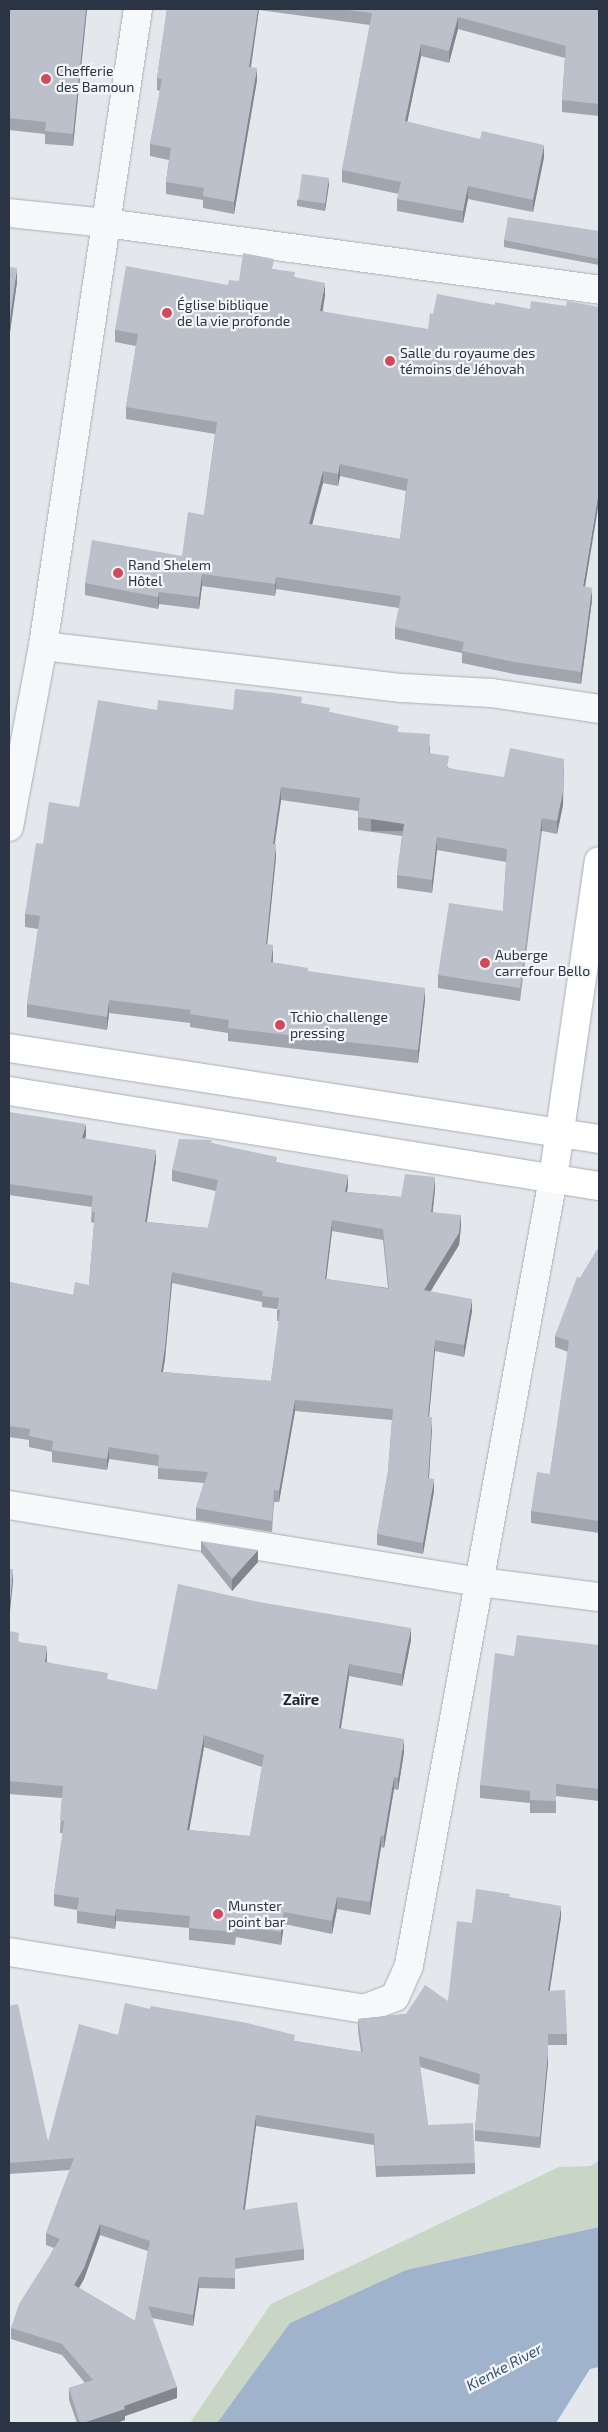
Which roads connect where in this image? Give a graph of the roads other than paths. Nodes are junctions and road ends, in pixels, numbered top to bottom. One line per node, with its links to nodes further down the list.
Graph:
1 (138, 9): 3 (street)
2 (9, 212): 3 (street)
3 (106, 223): 4 (street); 5 (street)
4 (599, 290)
5 (43, 646): 6 (street); 7 (street)
6 (599, 709)
7 (9, 827)
8 (599, 861): 11 (main road)
9 (9, 1048): 11 (main road)
10 (9, 1091): 13 (main road)
11 (558, 1132): 12 (main road); 13 (main road)
12 (599, 1139)
13 (553, 1179): 14 (main road); 16 (street)
14 (599, 1186)
15 (9, 1506): 16 (street)
16 (480, 1582): 17 (street); 18 (street)
17 (599, 1597)
18 (9, 1952)

